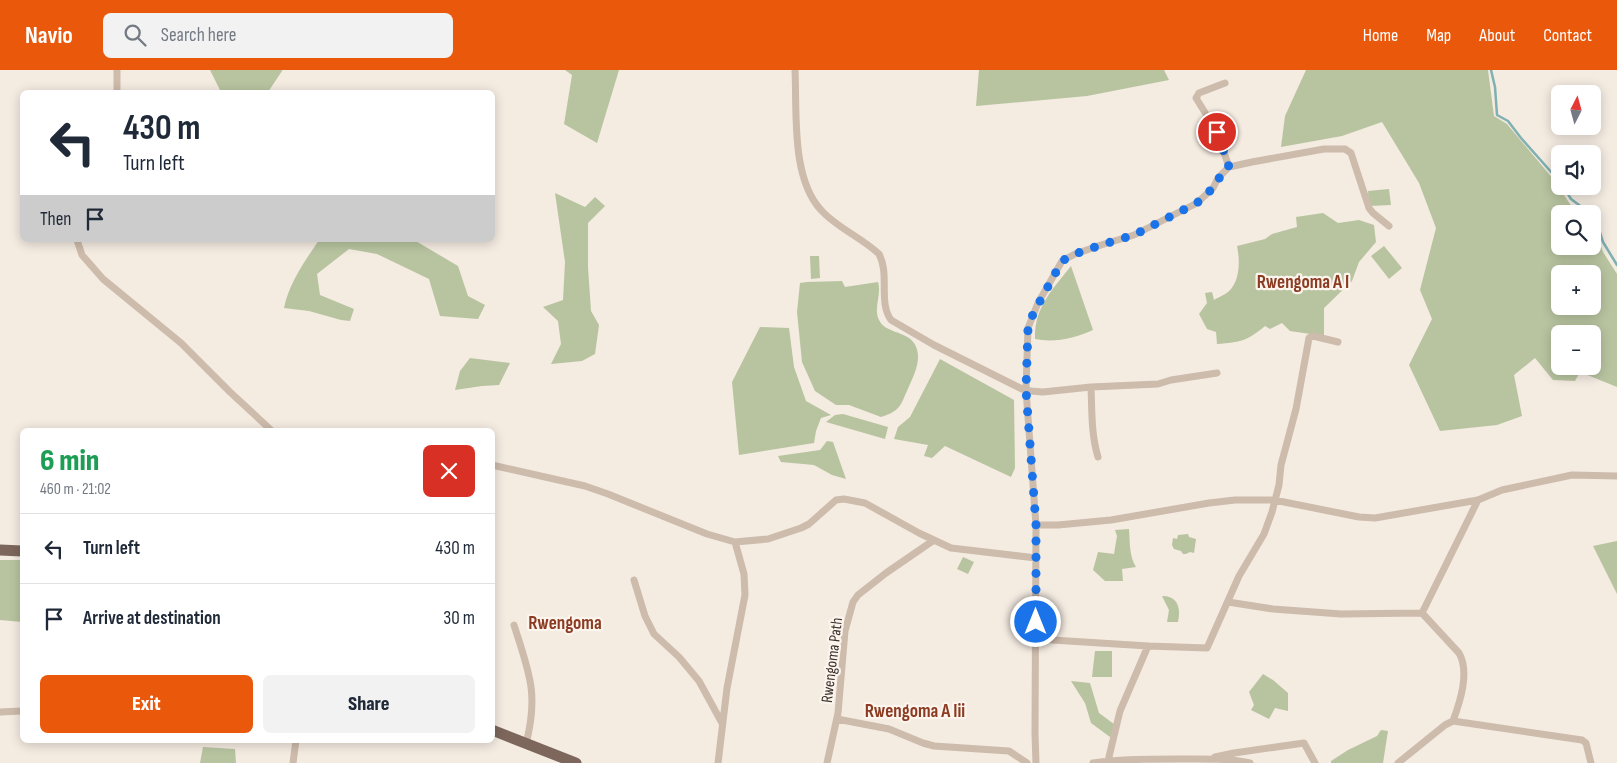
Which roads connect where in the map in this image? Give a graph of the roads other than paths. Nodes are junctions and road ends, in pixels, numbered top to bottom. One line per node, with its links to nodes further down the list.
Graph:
1 (117, 70): 4 (street)
2 (795, 70): 11 (street)
3 (1226, 84): 5 (street)
4 (117, 90)
5 (1229, 167): 6 (street); 11 (street)
6 (1389, 226)
7 (78, 242): 12 (street)
8 (1338, 342): 16 (street)
9 (1217, 373): 10 (street)
10 (1091, 386): 11 (street); 13 (street)
11 (1026, 390): 18 (street)
12 (268, 428)
13 (1098, 457)
14 (495, 466): 20 (street)
15 (1617, 476): 17 (street)
16 (1274, 500): 17 (street); 18 (street); 25 (street)
17 (1478, 500): 26 (street)
18 (1036, 525): 23 (street)
19 (934, 540): 20 (street); 23 (street); 32 (street, Rwengoma Path)
20 (735, 542): 34 (street)
21 (0, 550): 22 (main road)
22 (20, 551)
23 (1036, 558): 28 (street)
24 (634, 580): 34 (street)
25 (1228, 602): 26 (street); 29 (street)
26 (1422, 613): 33 (street)
27 (514, 625): 37 (street)
28 (1036, 639): 29 (street); 45 (street)
29 (1148, 646): 39 (street)
30 (20, 711): 31 (street)
31 (0, 712)
32 (837, 719): 43 (street, Rwengoma Path); 44 (street)
33 (1453, 721): 49 (street); 50 (street)
34 (722, 724): 42 (street)
35 (495, 731): 37 (main road)
36 (296, 743): 40 (street)
37 (526, 744): 41 (main road)
38 (1208, 758): 39 (street); 47 (street); 48 (street)
39 (1108, 761): 46 (street)
40 (293, 763)
41 (576, 763)
42 (718, 763)
43 (827, 763)
44 (1027, 763)
45 (1036, 763)
46 (1093, 763)
47 (1250, 763)
48 (1315, 763)
49 (1398, 763)
50 (1591, 763)

